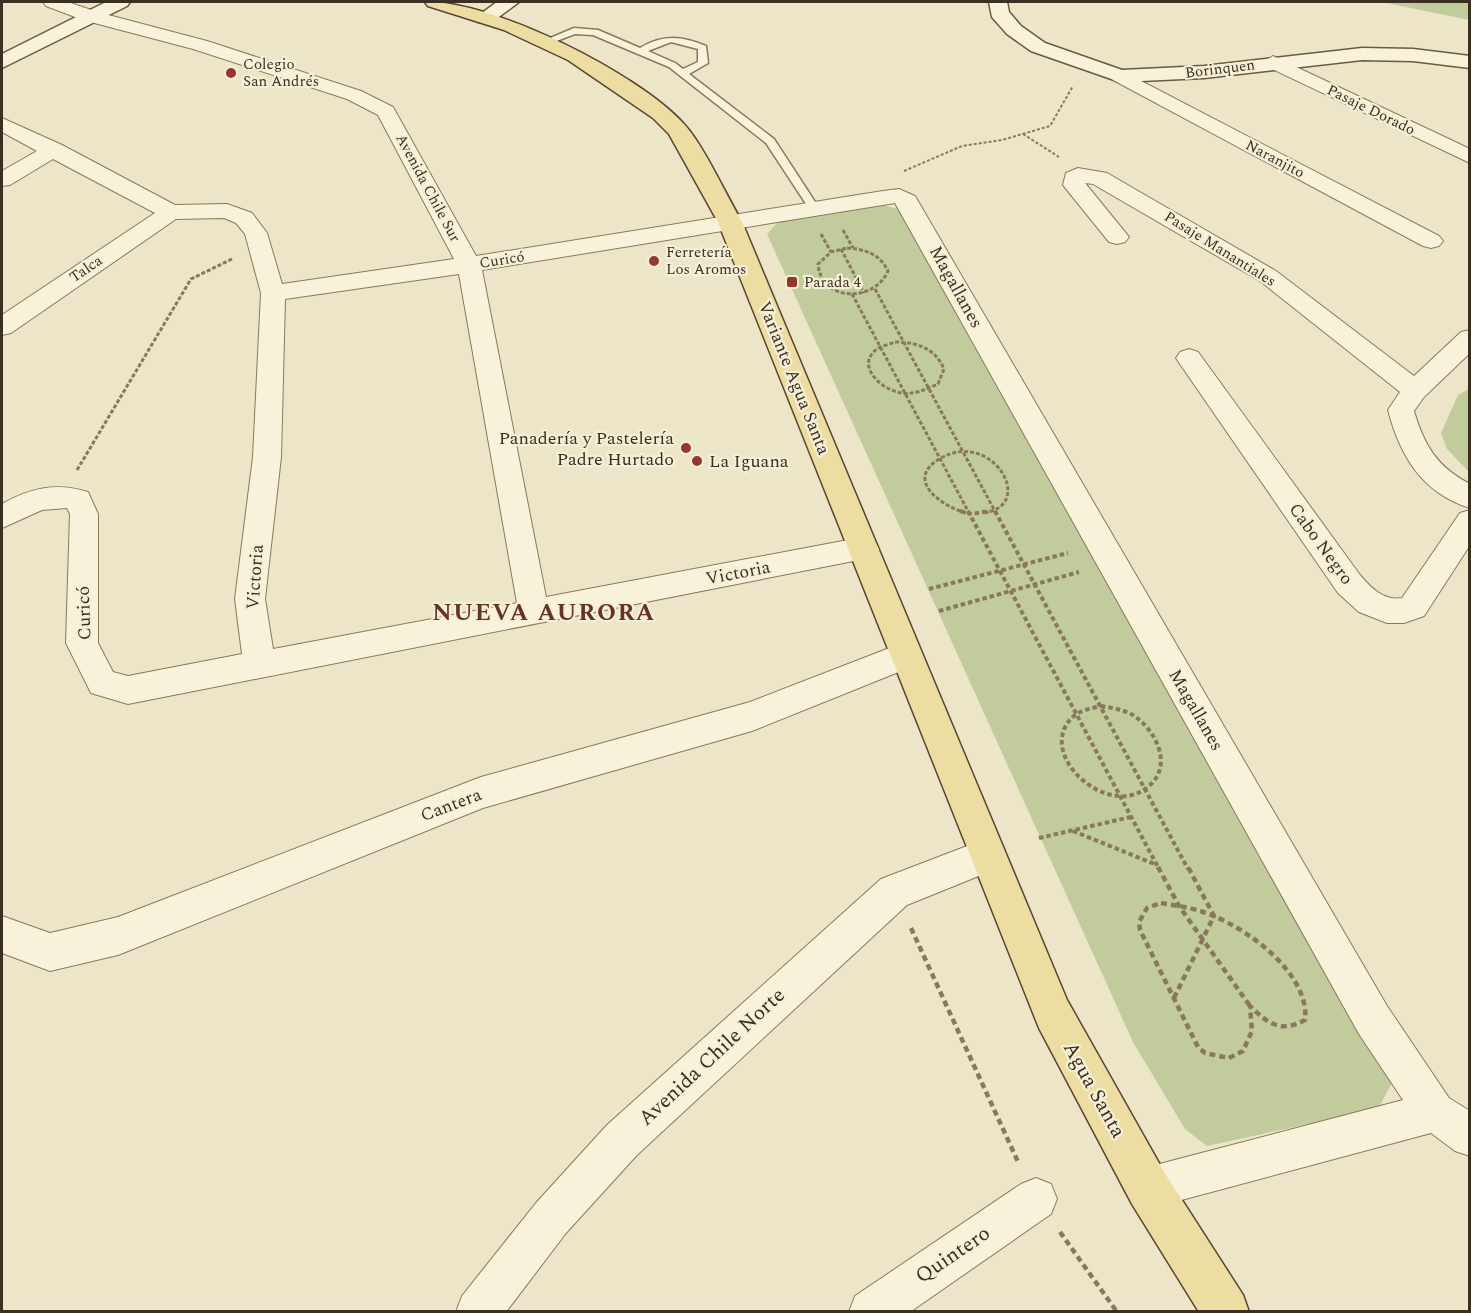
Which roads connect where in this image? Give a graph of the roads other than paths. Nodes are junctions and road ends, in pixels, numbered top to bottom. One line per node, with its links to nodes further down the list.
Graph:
1 (52, 2): 6 (street, Avenida Chile Sur)
2 (120, 2): 6 (street)
3 (435, 2): 7 (main road, Variante Agua Santa)
4 (509, 2): 7 (street)
5 (998, 2): 14 (street, Borinquen)
6 (90, 16): 10 (street); 24 (street, Avenida Chile Sur)
7 (485, 18): 8 (main road, Variante Agua Santa)
8 (546, 42): 9 (lane); 21 (main road, Variante Agua Santa)
9 (640, 52): 13 (lane); 13 (lane)
10 (2, 62)
11 (1273, 62): 12 (street, Borinquen); 14 (street, Borinquen); 17 (street, Pasaje Dorado)
12 (1470, 62)
13 (683, 73): 19 (lane)
14 (1120, 76): 23 (street, Naranjito)
15 (2, 124): 16 (street, Victoria)
16 (54, 150): 18 (street); 20 (street, Victoria)
17 (1470, 157)
18 (2, 180)
19 (814, 208): 21 (street, Magallanes); 39 (street, Magallanes)
20 (171, 212): 25 (street, Victoria); 26 (street, Talca)
21 (730, 222): 24 (street, Curicó); 33 (main road, Variante Agua Santa)
22 (1117, 237): 29 (street, Pasaje Manantiales)
23 (1431, 241)
24 (469, 265): 25 (street, Curicó); 34 (street, Avenida Chile Sur)
25 (273, 293): 36 (street, Victoria)
26 (2, 327)
27 (1470, 338): 29 (street)
28 (1189, 358): 32 (street, Cabo Negro)
29 (1415, 390): 30 (street)
30 (1470, 497)
31 (2, 518): 36 (street, Curicó)
32 (1470, 521)
33 (864, 549): 34 (street, Victoria); 35 (main road, Variante Agua Santa)
34 (534, 612): 36 (street, Victoria)
35 (905, 655): 37 (main road, Variante Agua Santa); 38 (street, Cantera)
36 (259, 664)
37 (987, 855): 41 (main road, Agua Santa); 43 (street, Avenida Chile Norte)
38 (2, 935)
39 (1436, 1112): 40 (street); 41 (street)
40 (1470, 1136)
41 (1148, 1188): 45 (main road, Agua Santa)
42 (1035, 1199): 44 (street, Quintero)
43 (478, 1311)
44 (871, 1311)
45 (1226, 1311)

